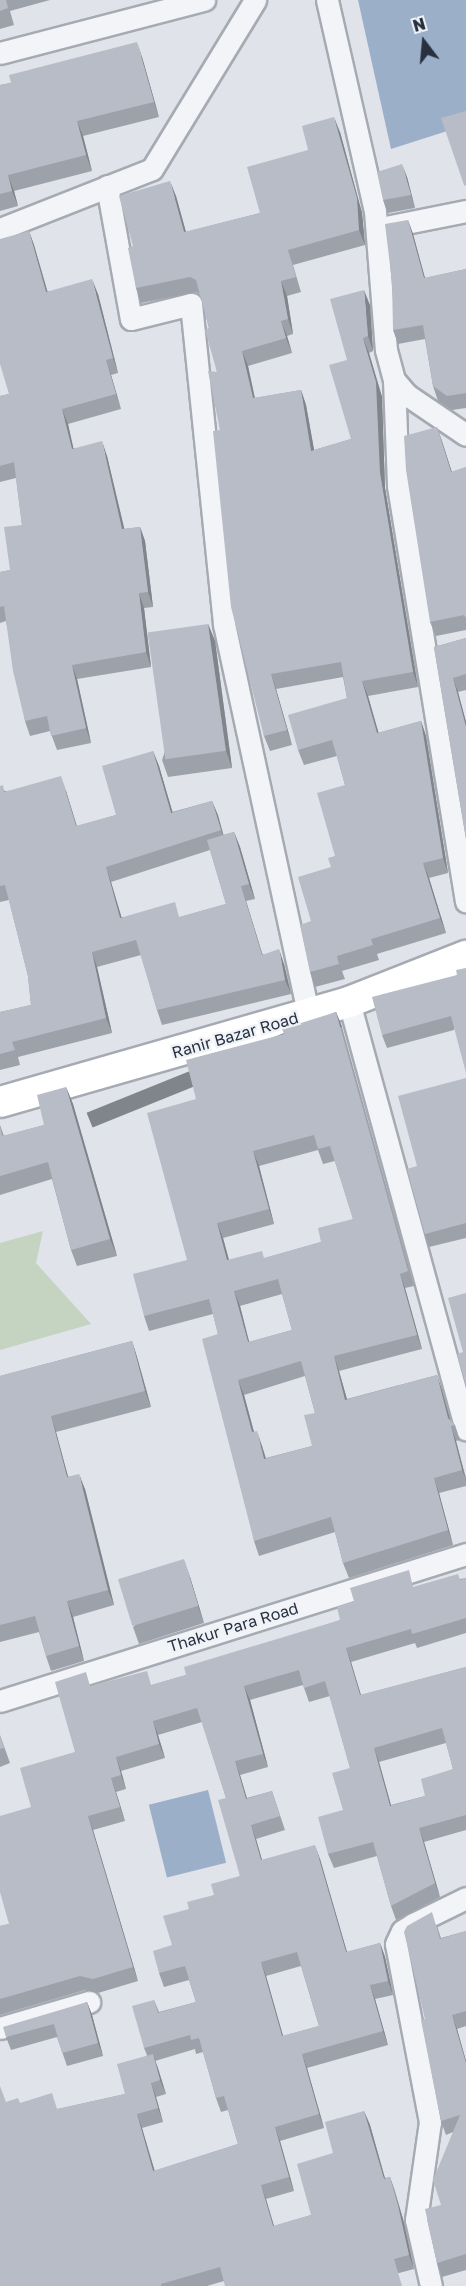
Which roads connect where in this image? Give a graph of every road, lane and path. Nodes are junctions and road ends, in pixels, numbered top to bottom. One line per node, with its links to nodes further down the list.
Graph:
1 (204, 0): 4 (street)
2 (255, 0): 5 (street)
3 (327, 0): 7 (street)
4 (0, 53)
5 (107, 186): 8 (street); 14 (street)
6 (466, 211): 7 (street)
7 (377, 228): 9 (street)
8 (0, 229)
9 (394, 380): 10 (street); 11 (street)
10 (466, 435)
11 (466, 901)
12 (466, 956): 13 (main road, Ranir Bazar Road)
13 (349, 1002): 14 (main road, Ranir Bazar Road); 16 (street)
14 (308, 1014): 15 (main road, Ranir Bazar Road)
15 (0, 1102)
16 (466, 1429)
17 (466, 1554): 18 (street, Thakur Para Road)
18 (0, 1701)
19 (466, 1898): 22 (street)
20 (89, 2002): 21 (street)
21 (0, 2028)
22 (431, 2286)

